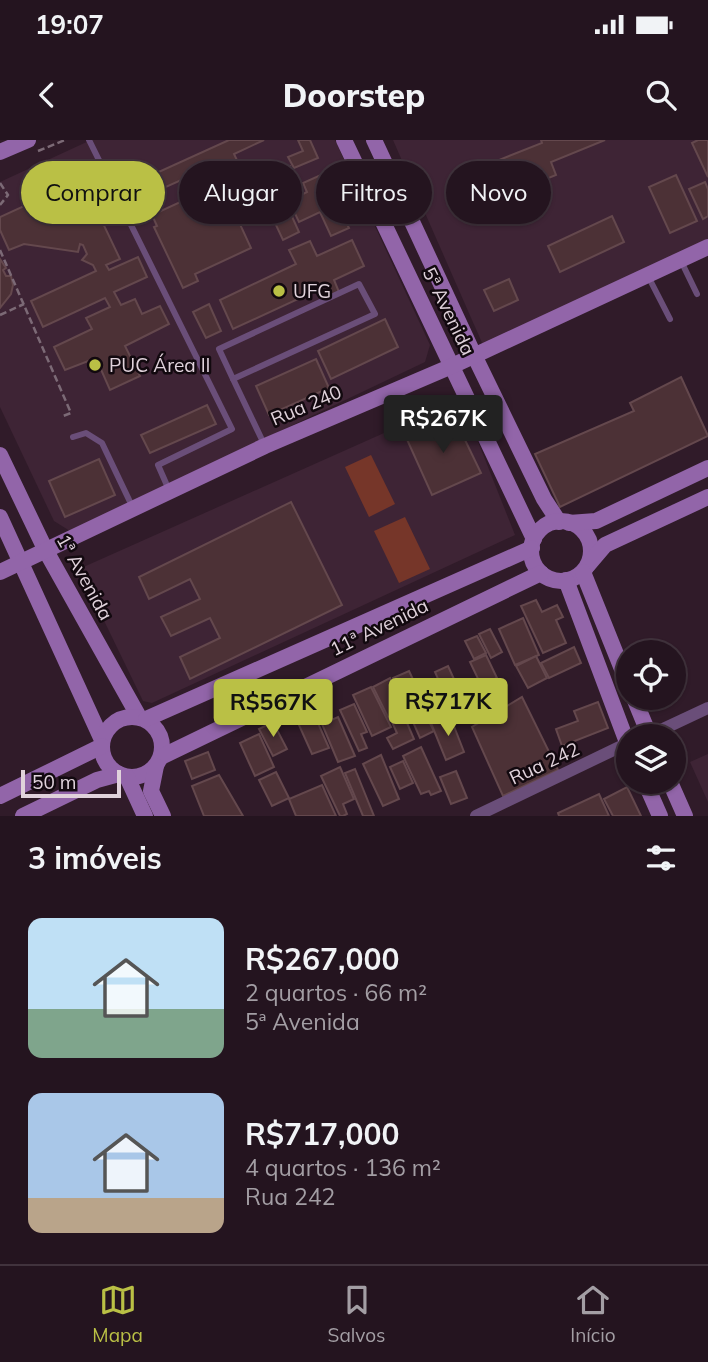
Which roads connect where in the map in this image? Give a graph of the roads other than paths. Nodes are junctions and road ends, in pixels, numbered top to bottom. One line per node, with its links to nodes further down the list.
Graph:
1 (28, 140): 5 (main road)
2 (89, 140): 18 (lane)
3 (344, 140): 12 (main road, 5ª Avenida)
4 (374, 140): 11 (main road, 5ª Avenida)
5 (0, 152)
6 (708, 247): 7 (main road, Rua 240)
7 (680, 260): 8 (main road, Rua 240); 9 (lane)
8 (648, 274): 10 (lane); 11 (main road, Rua 240)
9 (697, 294)
10 (670, 319)
11 (474, 355): 12 (main road, Rua 240); 22 (main road, 5ª Avenida)
12 (452, 366): 15 (main road, Rua 240); 23 (main road, 5ª Avenida)
13 (233, 379): 13 (lane); 15 (lane)
14 (73, 436): 20 (lane)
15 (265, 446): 18 (main road, Rua 240)
16 (0, 455): 24 (main road, 1ª Avenida)
17 (708, 468): 22 (main road)
18 (169, 490): 20 (main road, Rua 240)
19 (708, 497): 26 (main road)
20 (133, 508): 24 (main road, Rua 240)
21 (0, 517): 25 (main road)
22 (564, 522): 23 (main road); 26 (main road)
23 (533, 544): 28 (main road); 32 (main road, 11ª Avenida)
24 (46, 551): 25 (main road, Rua 240); 32 (main road, 1ª Avenida)
25 (22, 563): 27 (main road, Rua 240); 35 (main road)
26 (585, 569): 29 (main road); 30 (main road)
27 (0, 572)
28 (541, 573): 29 (main road); 37 (main road, 11ª Avenida)
29 (566, 580): 33 (main road)
30 (616, 652)
31 (708, 708): 34 (street)
32 (142, 718): 35 (main road); 37 (main road)
33 (620, 724)
34 (674, 724)
35 (102, 743): 38 (main road); 41 (main road)
36 (616, 750): 45 (street, Rua 242)
37 (158, 761): 38 (main road); 44 (main road)
38 (123, 775): 42 (main road); 43 (main road)
39 (650, 794): 46 (main road)
40 (675, 794): 47 (main road)
41 (0, 796)
42 (23, 816)
43 (145, 816)
44 (163, 816)
45 (476, 816)
46 (660, 816)
47 (685, 816)

